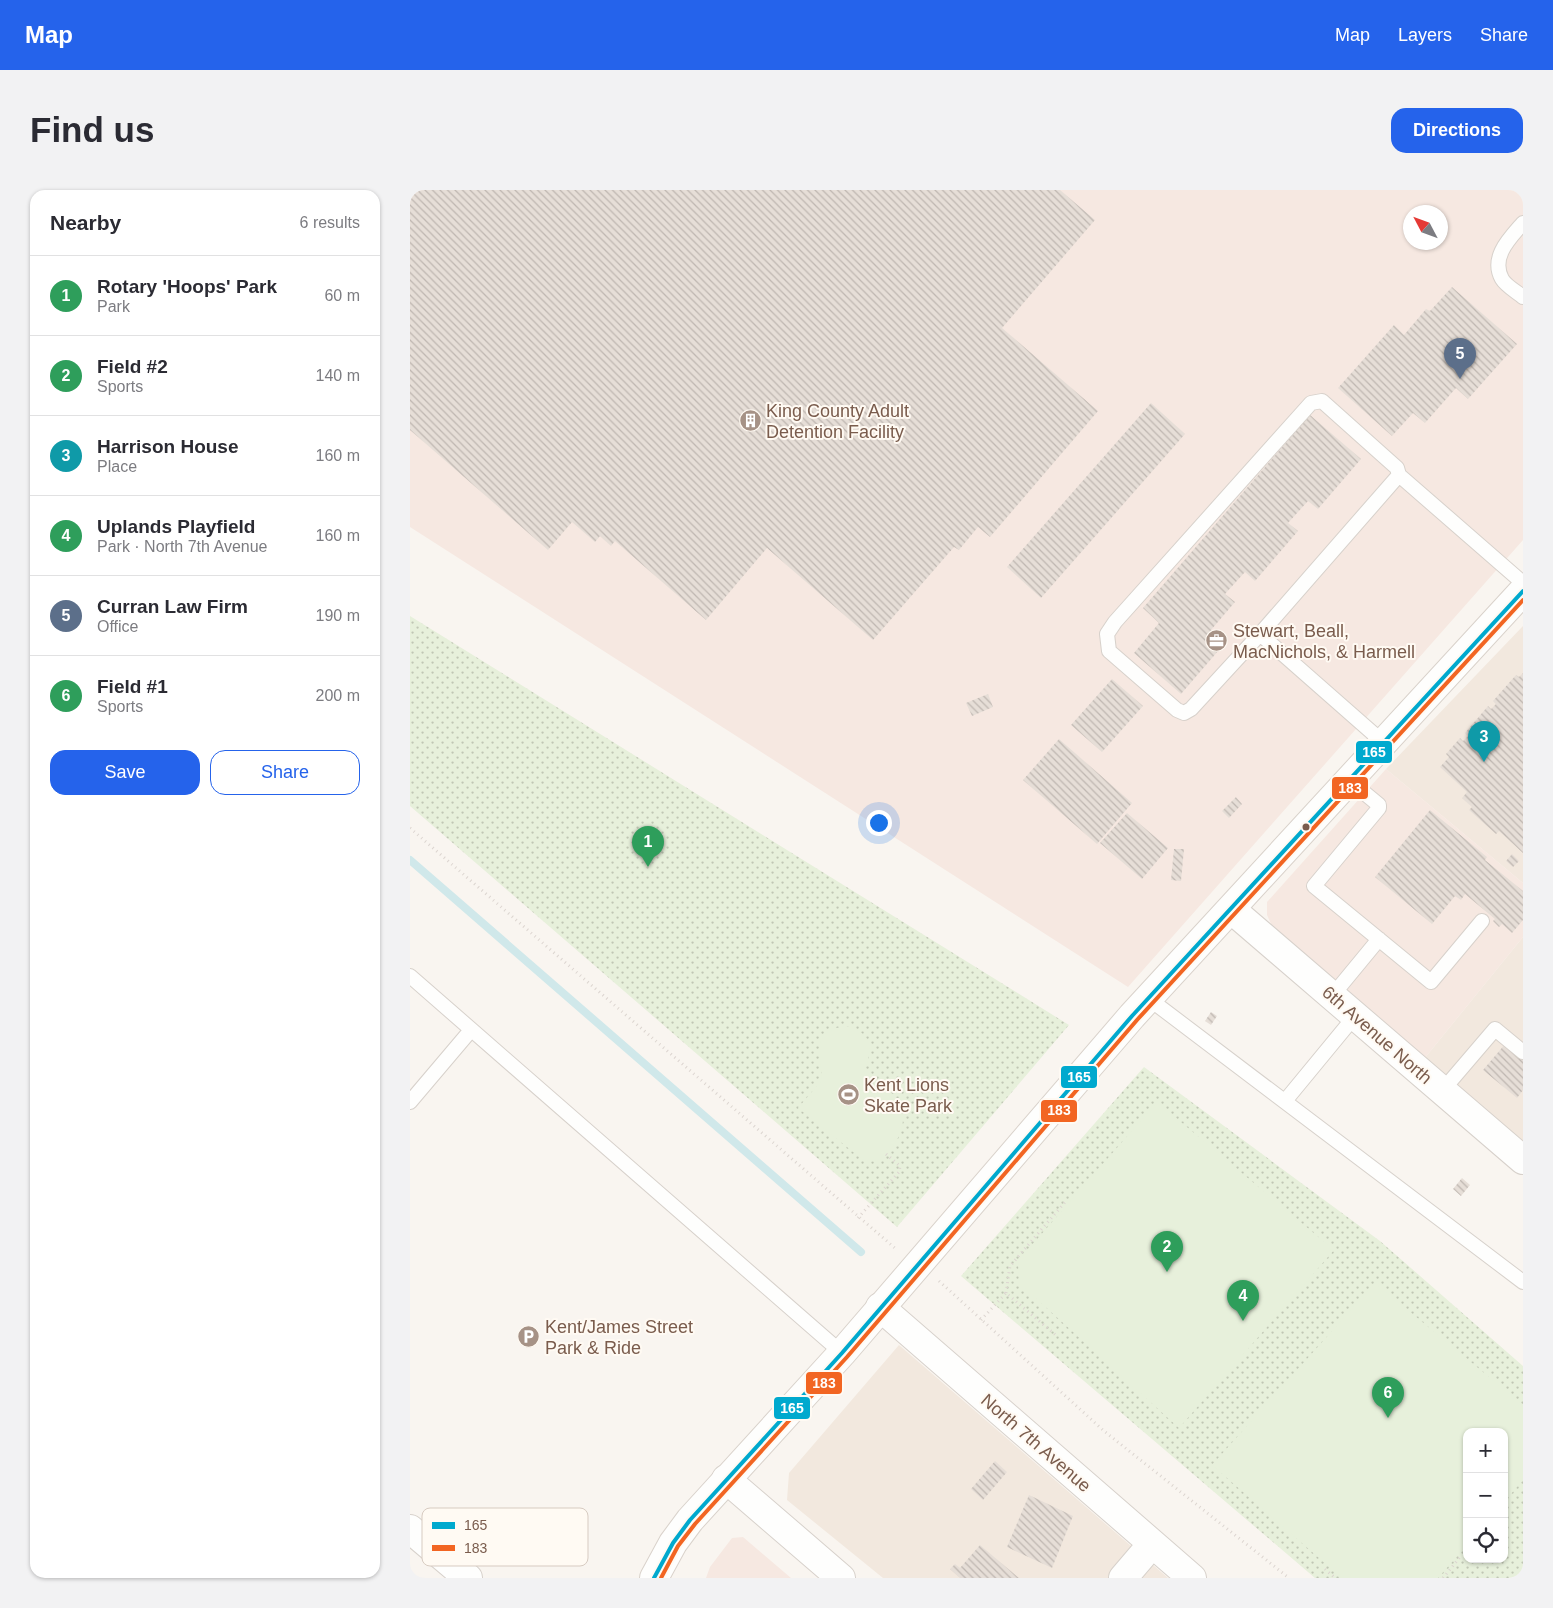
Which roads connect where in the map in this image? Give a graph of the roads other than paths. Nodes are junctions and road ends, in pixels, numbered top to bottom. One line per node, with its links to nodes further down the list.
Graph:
1 (1523, 223): 2 (lane)
2 (1523, 297)
3 (1399, 475): 4 (lane); 6 (lane); 6 (lane)
4 (1523, 584)
5 (1523, 591): 7 (main road)
6 (1260, 634): 7 (lane)
7 (1384, 743): 8 (main road)
8 (1350, 780): 9 (main road); 11 (lane)
9 (1232, 910): 13 (main road, 6th Avenue North); 14 (main road)
10 (1482, 921): 11 (lane)
11 (1379, 939): 13 (lane)
12 (410, 976): 16 (lane)
13 (1332, 996): 15 (main road, 6th Avenue North)
14 (1148, 998): 19 (lane); 23 (main road)
15 (1356, 1016): 18 (main road, 6th Avenue North); 19 (lane)
16 (471, 1030): 20 (lane); 24 (lane)
17 (1523, 1052): 18 (lane)
18 (1442, 1091): 21 (main road, 6th Avenue North)
19 (1285, 1101): 22 (lane)
20 (410, 1102)
21 (1523, 1160)
22 (1523, 1282)
23 (880, 1307): 24 (main road); 28 (main road, North 7th Avenue)
24 (842, 1353): 25 (main road)
25 (726, 1479): 31 (main road); 32 (main road)
26 (410, 1529): 27 (main road)
27 (422, 1539)
28 (1152, 1544): 33 (main road); 34 (main road, North 7th Avenue)
29 (454, 1566): 30 (main road)
30 (468, 1578)
31 (654, 1578)
32 (841, 1578)
33 (1123, 1578)
34 (1192, 1578)

